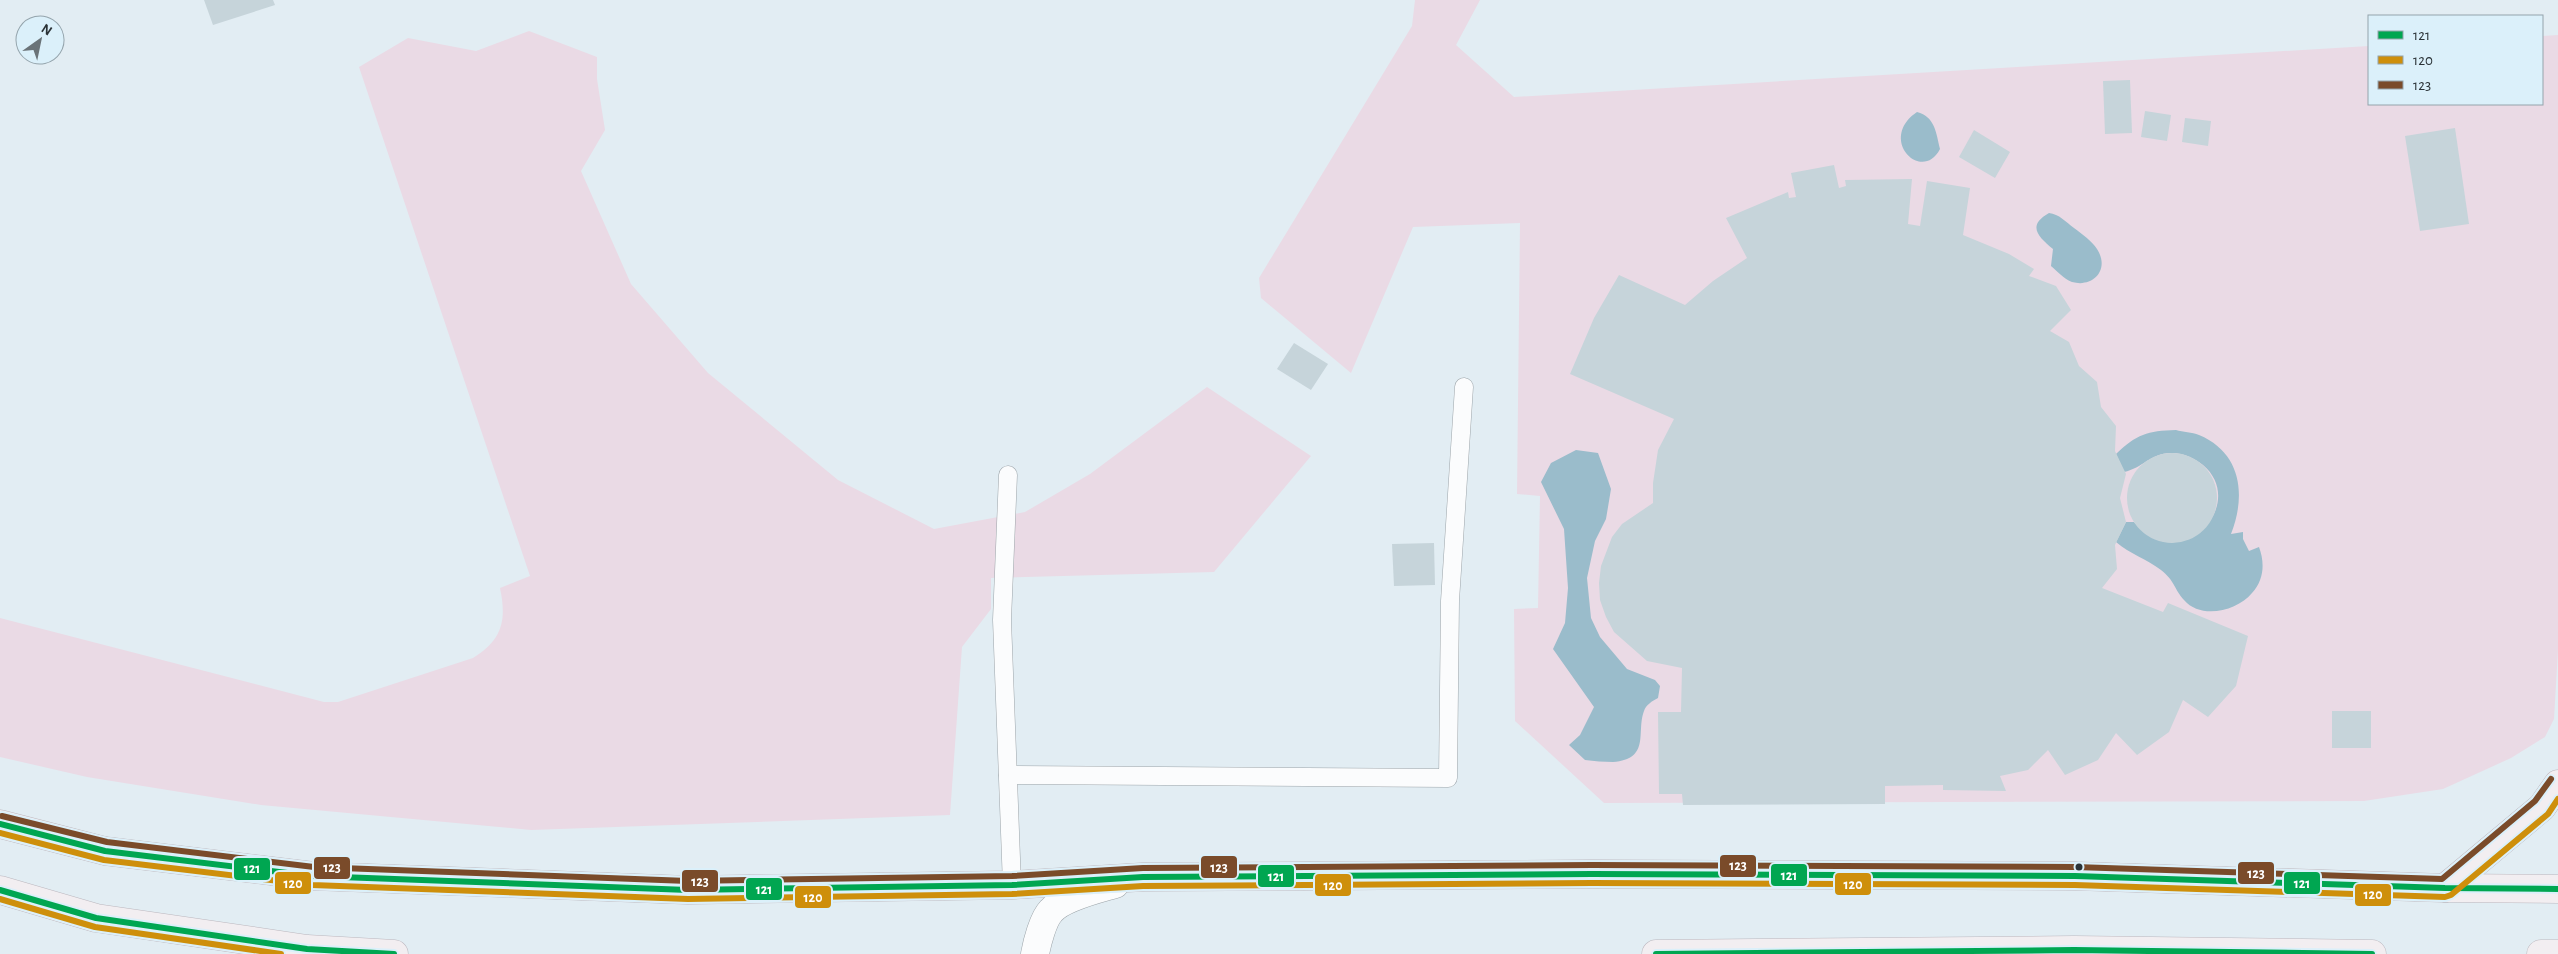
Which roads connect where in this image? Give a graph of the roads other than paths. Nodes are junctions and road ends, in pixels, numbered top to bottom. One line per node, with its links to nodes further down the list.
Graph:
1 (1464, 387): 3 (lane)
2 (1008, 475): 3 (lane)
3 (1008, 774): 7 (lane)
4 (2558, 784): 8 (main road)
5 (0, 824): 7 (main road)
6 (1143, 877): 7 (main road); 8 (main road); 12 (street)
7 (1012, 885)
8 (2445, 888): 9 (main road)
9 (2558, 889)
10 (0, 890): 11 (main road)
11 (394, 954)
12 (1035, 954)
13 (1656, 954): 14 (main road)
14 (2372, 954)
15 (2541, 954): 16 (main road)
16 (2558, 954)

